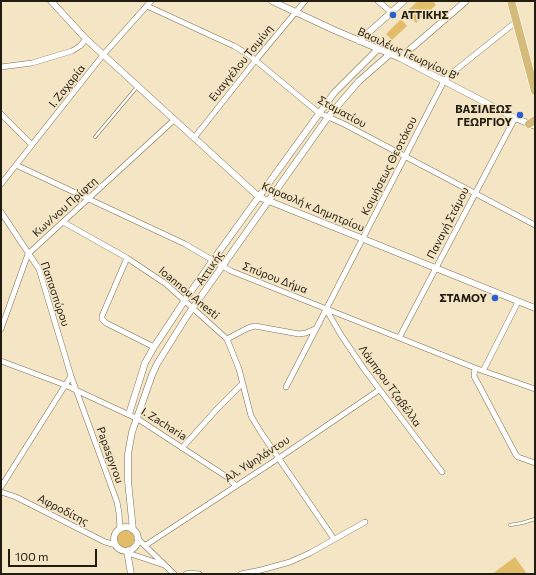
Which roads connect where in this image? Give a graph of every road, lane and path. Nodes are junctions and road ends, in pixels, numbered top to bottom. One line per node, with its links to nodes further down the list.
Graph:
1 (51, 1): 13 (street, Καραολή κ Δημητρίου)
2 (151, 1): 9 (street, Ι. Ζαχαρία)
3 (272, 1): 10 (street, Βασιλέως Γεωργίου Β')
4 (305, 1): 10 (street, Ευαγγέλου Τσιμίνη)
5 (378, 1): 11 (street)
6 (404, 1): 11 (street)
7 (466, 1): 18 (street)
8 (511, 1): 12 (main road)
9 (147, 6): 17 (street, Ι. Ζαχαρία); 19 (street, Σταματίου)
10 (296, 12): 14 (street, Βασιλέως Γεωργίου Β'); 19 (street, Ευαγγέλου Τσιμίνη)
11 (391, 12): 14 (street)
12 (517, 21): 21 (street, Κοιμήσεως Θεοτόκου); 23 (main road)
13 (86, 40): 17 (street, Καραολή κ Δημητρίου); 20 (street)
14 (359, 41): 15 (street, Βασιλέως Γεωργίου Β')
15 (378, 49): 16 (street, Βασιλέως Γεωργίου Β'); 24 (street, Αττικής)
16 (390, 54): 18 (street, Βασιλέως Γεωργίου Β'); 26 (street, Αττικής)
17 (103, 55): 22 (street, Καραολή κ Δημητρίου); 32 (street, Ι. Ζαχαρία)
18 (400, 58): 21 (street, Βασιλέως Γεωργίου Β')
19 (255, 61): 24 (street, Σταματίου); 31 (street, Ευαγγέλου Τσιμίνη)
20 (1, 67)
21 (444, 81): 27 (street, Βασιλέως Γεωργίου Β'); 33 (street, Κοιμήσεως Θεοτόκου)
22 (137, 87): 28 (street, Καραολή κ Δημητρίου); 30 (lane)
23 (535, 91)
24 (319, 113): 26 (street, Σταματίου); 37 (street, Αττικής)
25 (1, 114): 32 (street)
26 (328, 117): 33 (street, Σταματίου); 39 (street, Αττικής)
27 (515, 118): 29 (street, Βασιλέως Γεωργίου Β'); 36 (street, Παναγή Στάμου)
28 (174, 120): 31 (street, Καραολή κ Δημητρίου); 38 (street, Κων/νου Πρίφτη)
29 (533, 124)
30 (95, 137)
31 (194, 138): 37 (street, Καραολή κ Δημητρίου)
32 (32, 145): 34 (street, Ι. Ζαχαρία)
33 (405, 157): 36 (street, Σταματίου); 43 (street, Κοιμήσεως Θεοτόκου)
34 (16, 165): 35 (street, Ι. Ζαχαρία); 38 (street, Σπύρου Δήμα)
35 (1, 184)
36 (474, 193): 42 (street, Σταματίου); 48 (street, Παναγή Στάμου)
37 (259, 197): 39 (street, Καραολή κ Δημητρίου); 46 (street, Αττικής)
38 (89, 198): 41 (street, Κων/νου Πρίφτη); 46 (street, Σπύρου Δήμα)
39 (268, 200): 43 (street, Καραολή κ Δημητρίου); 47 (street, Αττικής)
40 (1, 212): 44 (street, Παπασπύρου)
41 (63, 222): 44 (street, Κων/νου Πρίφτη); 45 (street, Ioannou Anesti)
42 (535, 225)
43 (363, 239): 48 (street, Καραολή κ Δημητρίου); 53 (street, Κοιμήσεως Θεοτόκου)
44 (28, 254): 54 (street, Κων/νου Πρίφτη); 62 (street, Παπασπύρου)
45 (127, 258): 49 (street, Ioannou Anesti); 58 (street)
46 (213, 260): 47 (street, Σπύρου Δήμα); 49 (street, Αττικής)
47 (223, 267): 51 (street, Αττικής); 53 (street, Σπύρου Δήμα)
48 (436, 268): 50 (street, Καραολή κ Δημητρίου); 56 (street, Παναγή Στάμου)
49 (186, 300): 51 (street, Ioannou Anesti); 58 (street, Αττικής)
50 (518, 302): 52 (street, Καραολή κ Δημητρίου); 61 (street)
51 (193, 308): 57 (street, Ioannou Anesti); 70 (street, Αττικής)
52 (535, 308)
53 (326, 309): 55 (street, Κοιμήσεως Θεοτόκου); 56 (street, Σπύρου Δήμα); 67 (street, Λάμπρου Τζαβέλλα)
54 (1, 329)
55 (315, 329): 57 (street); 65 (street, Κοιμήσεως Θεοτόκου)
56 (399, 338): 60 (street, Σπύρου Δήμα)
57 (227, 339): 63 (street, Ioannou Anesti)
58 (154, 347): 69 (street, Αττικής)
59 (1, 361): 64 (street)
60 (475, 368): 61 (street, Σπύρου Δήμα); 73 (street)
61 (483, 371): 68 (street, Σπύρου Δήμα)
62 (71, 376): 64 (street); 66 (street, Παπασπύρου)
63 (242, 384): 71 (street); 72 (street, Ioannou Anesti)
64 (65, 385): 66 (street); 76 (street)
65 (286, 387)
66 (76, 390): 69 (street, I. Zacharia); 81 (street, Papaspyrou)
67 (380, 390): 72 (street, Αλ. Υψηλάντου); 74 (street, Λάμπρου Τζαβέλλα)
68 (535, 390)
69 (129, 414): 70 (street, I. Zacharia)
70 (138, 419): 71 (street, I. Zacharia); 82 (street, Αττικής)
71 (182, 448): 75 (street, I. Zacharia)
72 (279, 458): 75 (street, Αλ. Υψηλάντου); 84 (street, Ioannou Anesti)
73 (535, 463)
74 (442, 472)
75 (236, 485): 86 (street, Αλ. Υψηλάντου)
76 (1, 487)
77 (1, 492): 85 (street, Αφροδίτης)
78 (535, 519): 80 (lane)
79 (365, 522): 84 (street)
80 (510, 525)
81 (120, 529): 82 (street); 85 (street)
82 (133, 530): 83 (street)
83 (137, 538): 86 (street); 87 (street)
84 (334, 539): 93 (street)
85 (116, 545): 87 (street)
86 (146, 545): 88 (street)
87 (127, 551): 88 (street); 89 (street)
88 (164, 565): 90 (street)
89 (131, 574)
90 (174, 574)
91 (186, 574): 92 (street)
92 (199, 574)
93 (241, 574)

